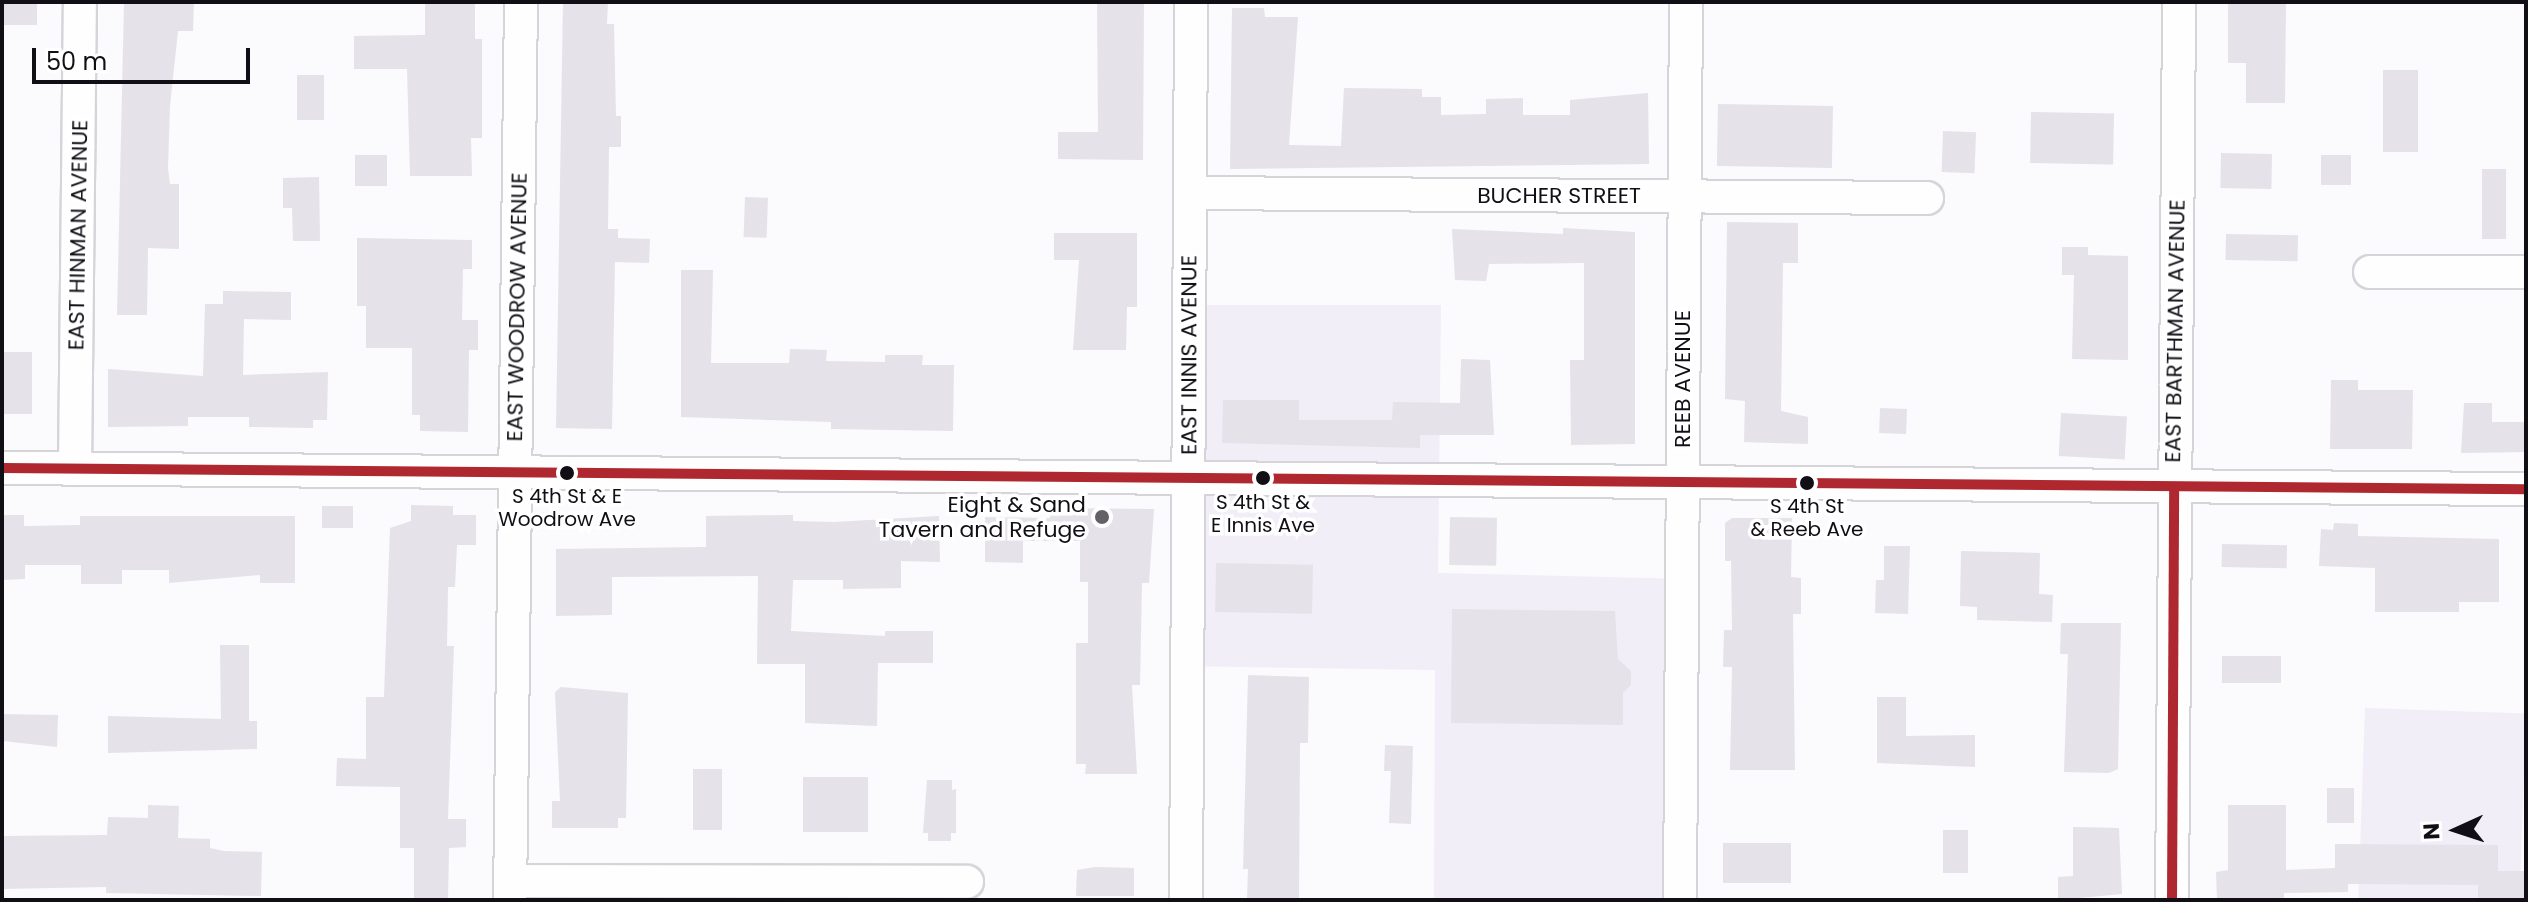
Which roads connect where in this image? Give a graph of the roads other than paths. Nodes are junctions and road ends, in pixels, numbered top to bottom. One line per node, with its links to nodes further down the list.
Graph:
1 (80, 2): 12 (street, EAST HINMAN AVENUE)
2 (521, 2): 13 (street, EAST WOODROW AVENUE)
3 (1191, 2): 6 (street, EAST INNIS AVENUE)
4 (1686, 2): 7 (street, REEB AVENUE)
5 (2179, 2): 16 (street, EAST BARTHMAN AVENUE)
6 (1190, 183): 7 (street, BUCHER STREET); 14 (street, EAST INNIS AVENUE)
7 (1685, 197): 8 (street, BUCHER STREET); 15 (street, REEB AVENUE)
8 (1927, 198)
9 (2370, 272): 10 (street)
10 (2526, 272)
11 (2, 468): 12 (street)
12 (75, 469): 13 (street)
13 (515, 471): 14 (street); 19 (street, EAST WOODROW AVENUE)
14 (1188, 480): 15 (street); 20 (street, EAST INNIS AVENUE)
15 (1683, 482): 16 (street); 21 (street, REEB AVENUE)
16 (2174, 487): 17 (street); 22 (street, EAST BARTHMAN AVENUE)
17 (2526, 489)
18 (967, 882): 19 (street)
19 (510, 891)
20 (1186, 900)
21 (1680, 900)
22 (2172, 900)

